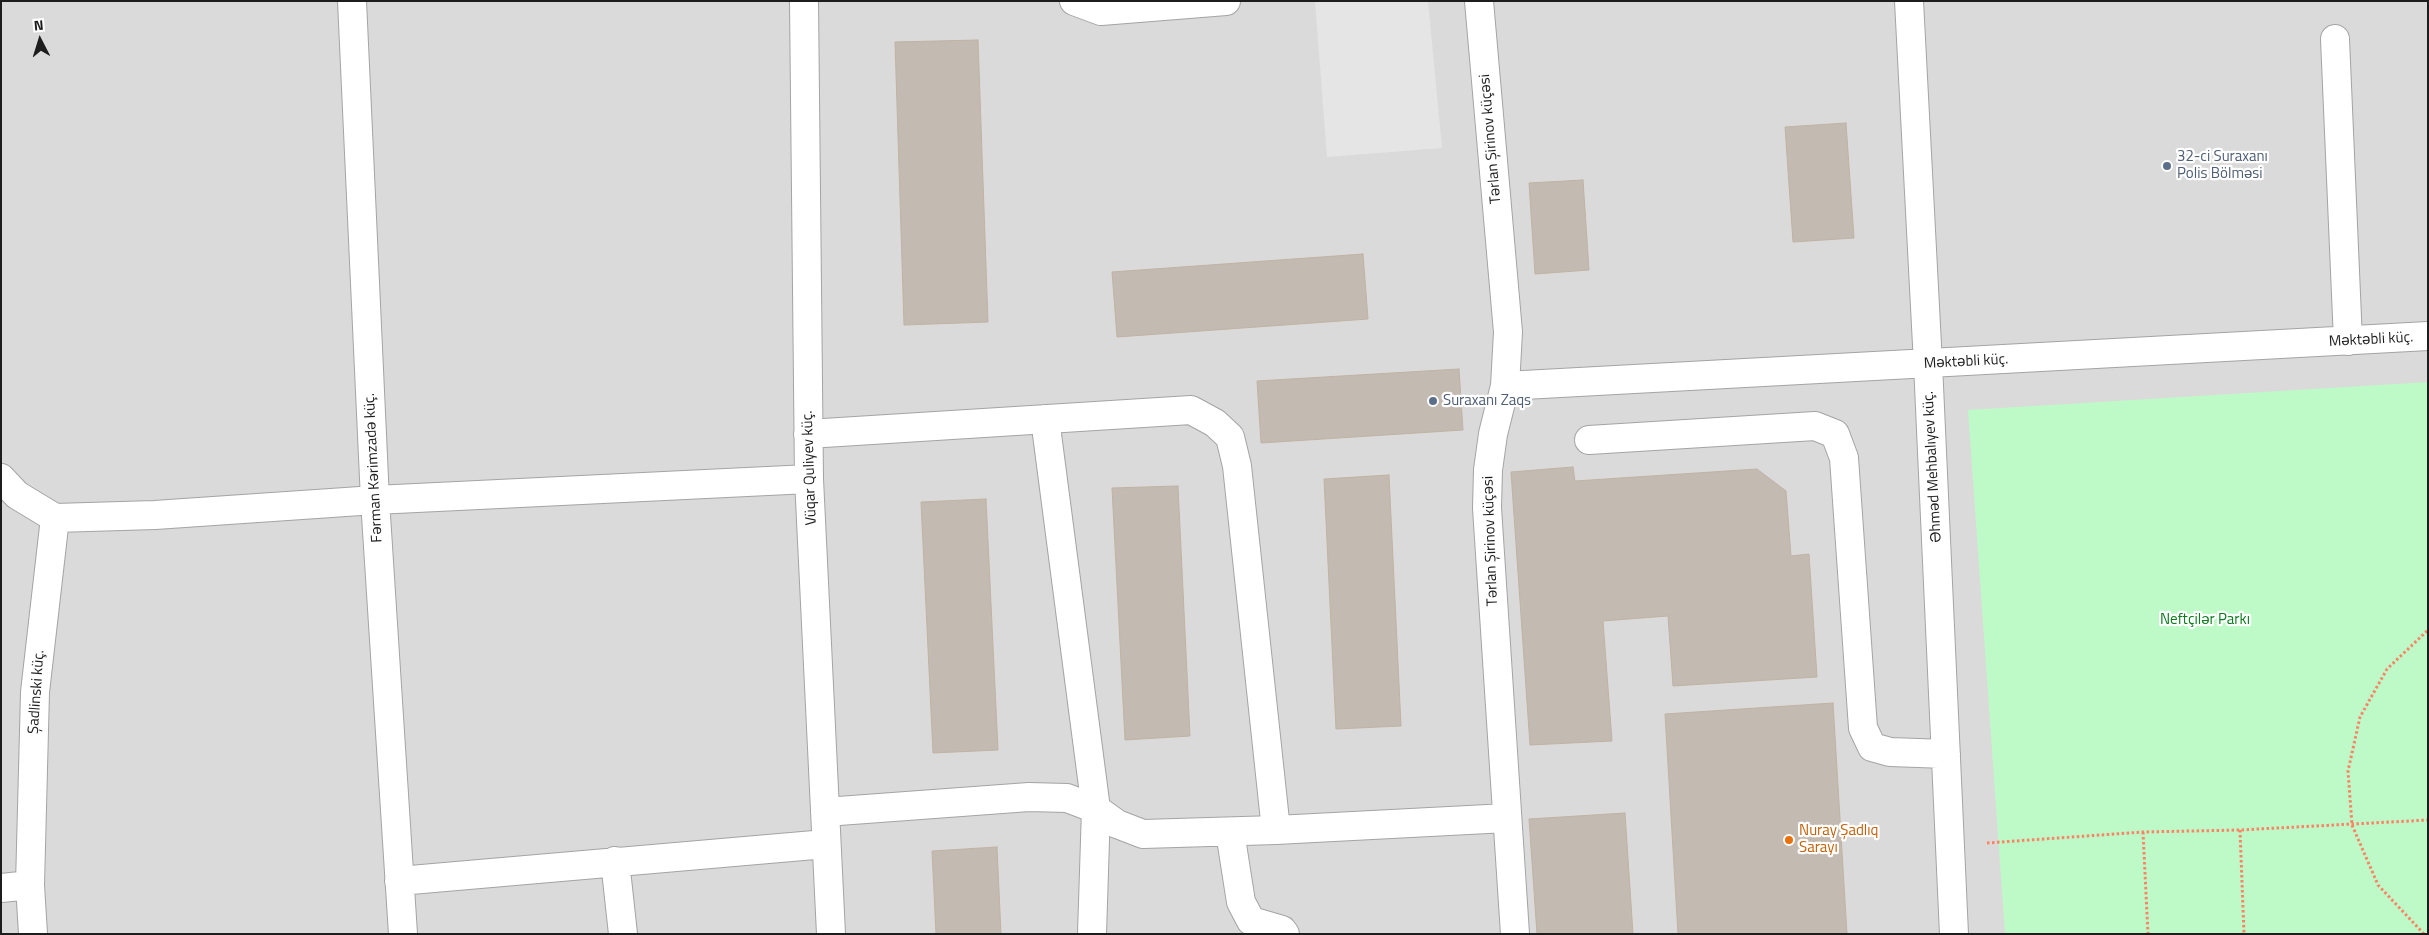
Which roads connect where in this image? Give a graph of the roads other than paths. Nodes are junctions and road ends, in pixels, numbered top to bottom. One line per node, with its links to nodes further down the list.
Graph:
1 (352, 1): 17 (street, Fərman Kərimzadə küç.)
2 (804, 1): 13 (street, Vüqar Quliyev küç.)
3 (1074, 1): 4 (street)
4 (1226, 1)
5 (1479, 1): 11 (street, Tərlan Şirinov küçəsi)
6 (1909, 1): 10 (street, Əhməd Mehbalıyev küç.)
7 (2336, 39): 9 (street)
8 (2428, 336): 9 (street, Məktəbli küç.)
9 (2348, 341): 10 (street, Məktəbli küç.)
10 (1928, 364): 11 (street, Məktəbli küç.); 19 (street, Əhməd Mehbalıyev küç.)
11 (1505, 386): 22 (street, Tərlan Şirinov küçəsi)
12 (1044, 419): 13 (street); 20 (street); 23 (street)
13 (808, 434): 16 (street, Vüqar Quliyev küç.)
14 (1590, 440): 19 (street)
15 (1, 478): 18 (street)
16 (809, 479): 17 (street); 21 (street, Vüqar Quliyev küç.)
17 (375, 500): 18 (street); 27 (street, Fərman Kərimzadə küç.)
18 (55, 518): 28 (street, Şadlinski küç.)
19 (1946, 754): 37 (street, Əhməd Mehbalıyev küç.)
20 (1096, 809): 21 (street); 24 (street); 34 (street)
21 (825, 812): 25 (street, Vüqar Quliyev küç.)
22 (1507, 818): 23 (street); 36 (street, Tərlan Şirinov küçəsi)
23 (1276, 830): 24 (street)
24 (1230, 832): 35 (street)
25 (826, 844): 26 (street); 33 (street, Vüqar Quliyev küç.)
26 (615, 861): 27 (street); 32 (street)
27 (400, 881): 31 (street, Fərman Kərimzadə küç.)
28 (30, 884): 29 (street); 30 (street, Şadlinski küç.)
29 (1, 888)
30 (33, 934)
31 (403, 934)
32 (623, 934)
33 (831, 934)
34 (1092, 934)
35 (1285, 934)
36 (1515, 934)
37 (1954, 934)

